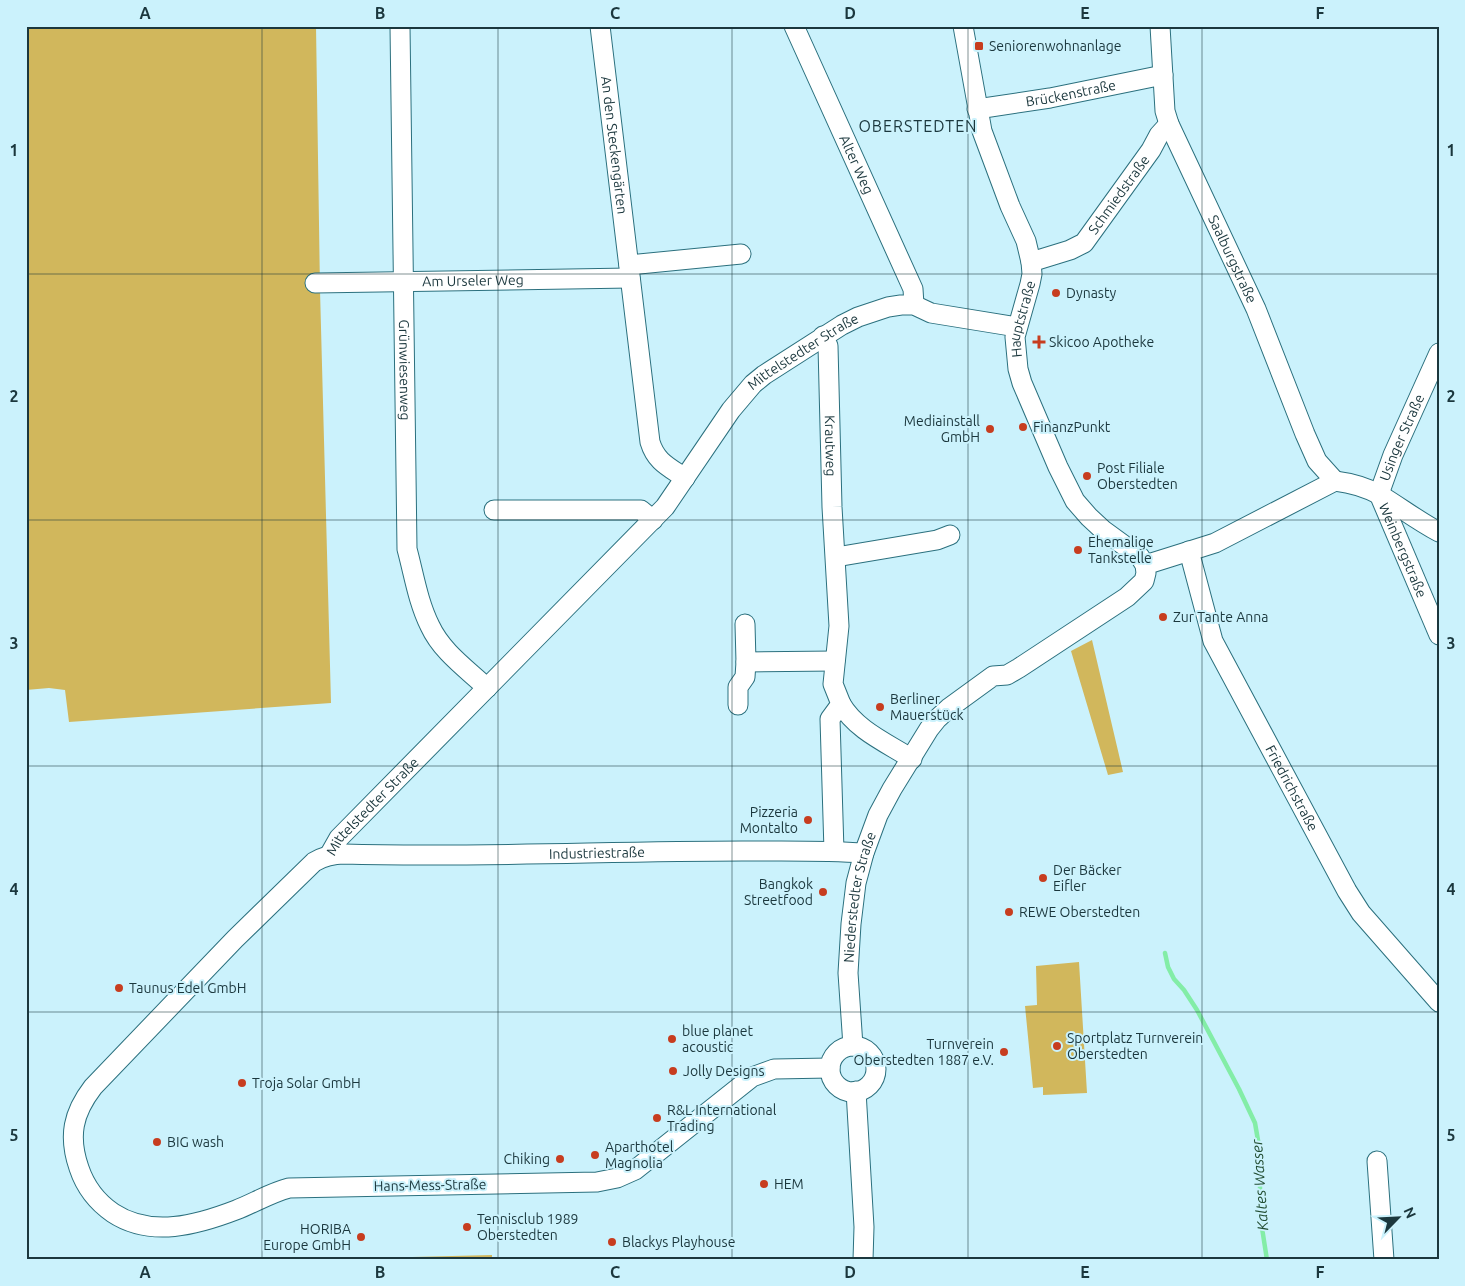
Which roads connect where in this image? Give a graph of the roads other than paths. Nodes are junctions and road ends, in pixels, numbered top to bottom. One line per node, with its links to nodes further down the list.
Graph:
1 (400, 26): 12 (street, Grünwiesenweg)
2 (600, 26): 11 (street, An den Steckengärten)
3 (794, 26): 14 (street, Alter Weg)
4 (963, 26): 7 (street, Hauptstraße)
5 (1160, 26): 6 (street, Saalburgstraße)
6 (1163, 75): 7 (street, Brückenstraße); 8 (street, Saalburgstraße)
7 (978, 109): 10 (street, Hauptstraße)
8 (1169, 124): 10 (street, Schmiedstraße); 19 (street, Saalburgstraße)
9 (741, 254): 11 (street)
10 (1031, 262): 15 (street, Hauptstraße)
11 (630, 271): 12 (street, Am Urseler Weg); 18 (street, An den Steckengärten)
12 (404, 282): 13 (street, Am Urseler Weg); 32 (street, Grünwiesenweg)
13 (315, 283)
14 (914, 305): 15 (street, Mittelstedter Straße); 16 (street, Mittelstedter Straße)
15 (1017, 327): 27 (street, Hauptstraße)
16 (823, 336): 18 (street, Mittelstedter Straße); 26 (street, Krautweg)
17 (1439, 353): 20 (street, Usinger Straße)
18 (685, 478): 22 (street, Mittelstedter Straße)
19 (1336, 481): 20 (street); 25 (street)
20 (1379, 494): 23 (street); 29 (street, Weinbergstraße)
21 (494, 510): 22 (street)
22 (653, 520): 32 (street, Mittelstedter Straße)
23 (1439, 532)
24 (950, 536): 26 (street)
25 (1189, 552): 27 (street); 39 (street, Friedrichstraße)
26 (836, 557): 30 (street, Krautweg)
27 (1145, 565): 35 (street, Niederstedter Straße)
28 (745, 624): 31 (street)
29 (1439, 635)
30 (835, 661): 31 (street); 33 (street, Krautweg)
31 (746, 662): 34 (street)
32 (487, 688): 38 (street, Mittelstedter Straße)
33 (840, 704): 35 (street, Krautweg); 36 (street)
34 (738, 705)
35 (912, 759): 37 (street, Niederstedter Straße)
36 (834, 851): 37 (street, Industriestraße); 38 (street, Industriestraße)
37 (864, 853): 40 (street, Niederstedter Straße)
38 (330, 854): 43 (street, Mittelstedter Straße)
39 (1439, 1002)
40 (853, 1046): 41 (street); 42 (street)
41 (830, 1068): 42 (street); 43 (street, Hans-Mess-Straße)
42 (856, 1091): 45 (street)
43 (75, 1116)
44 (1377, 1161): 46 (street)
45 (863, 1260)
46 (1384, 1260)

